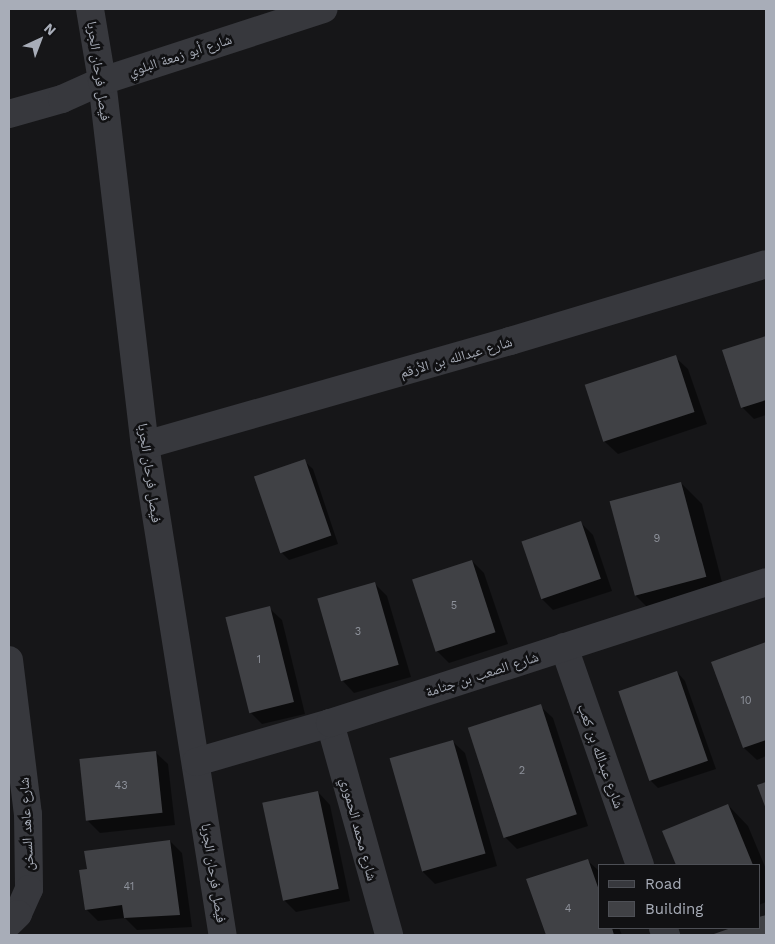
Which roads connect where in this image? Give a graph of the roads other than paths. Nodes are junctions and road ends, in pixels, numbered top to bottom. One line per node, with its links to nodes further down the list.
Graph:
1 (90, 9): 3 (street, فيصل فرحان الجربا)
2 (324, 9): 3 (street, شارع أبو زمعة البلوي)
3 (102, 81): 4 (street, شارع أبو زمعة البلوي); 6 (street, فيصل فرحان الجربا)
4 (9, 114)
5 (766, 264): 6 (street, شارع عبدالله بن الأرقم)
6 (145, 445): 11 (street, فيصل فرحان الجربا)
7 (766, 582): 8 (street, شارع الصعب بن جثامة)
8 (564, 646): 10 (street, شارع الصعب بن جثامة); 12 (street, شارع عبدالله بن كعب)
9 (9, 660): 13 (street, شارع عاهد السخن)
10 (330, 723): 11 (street, شارع الصعب بن جثامة); 15 (street, شارع محمد الحموري)
11 (196, 762): 14 (street, فيصل فرحان الجربا)
12 (640, 864)
13 (9, 923)
14 (223, 935)
15 (389, 935)

